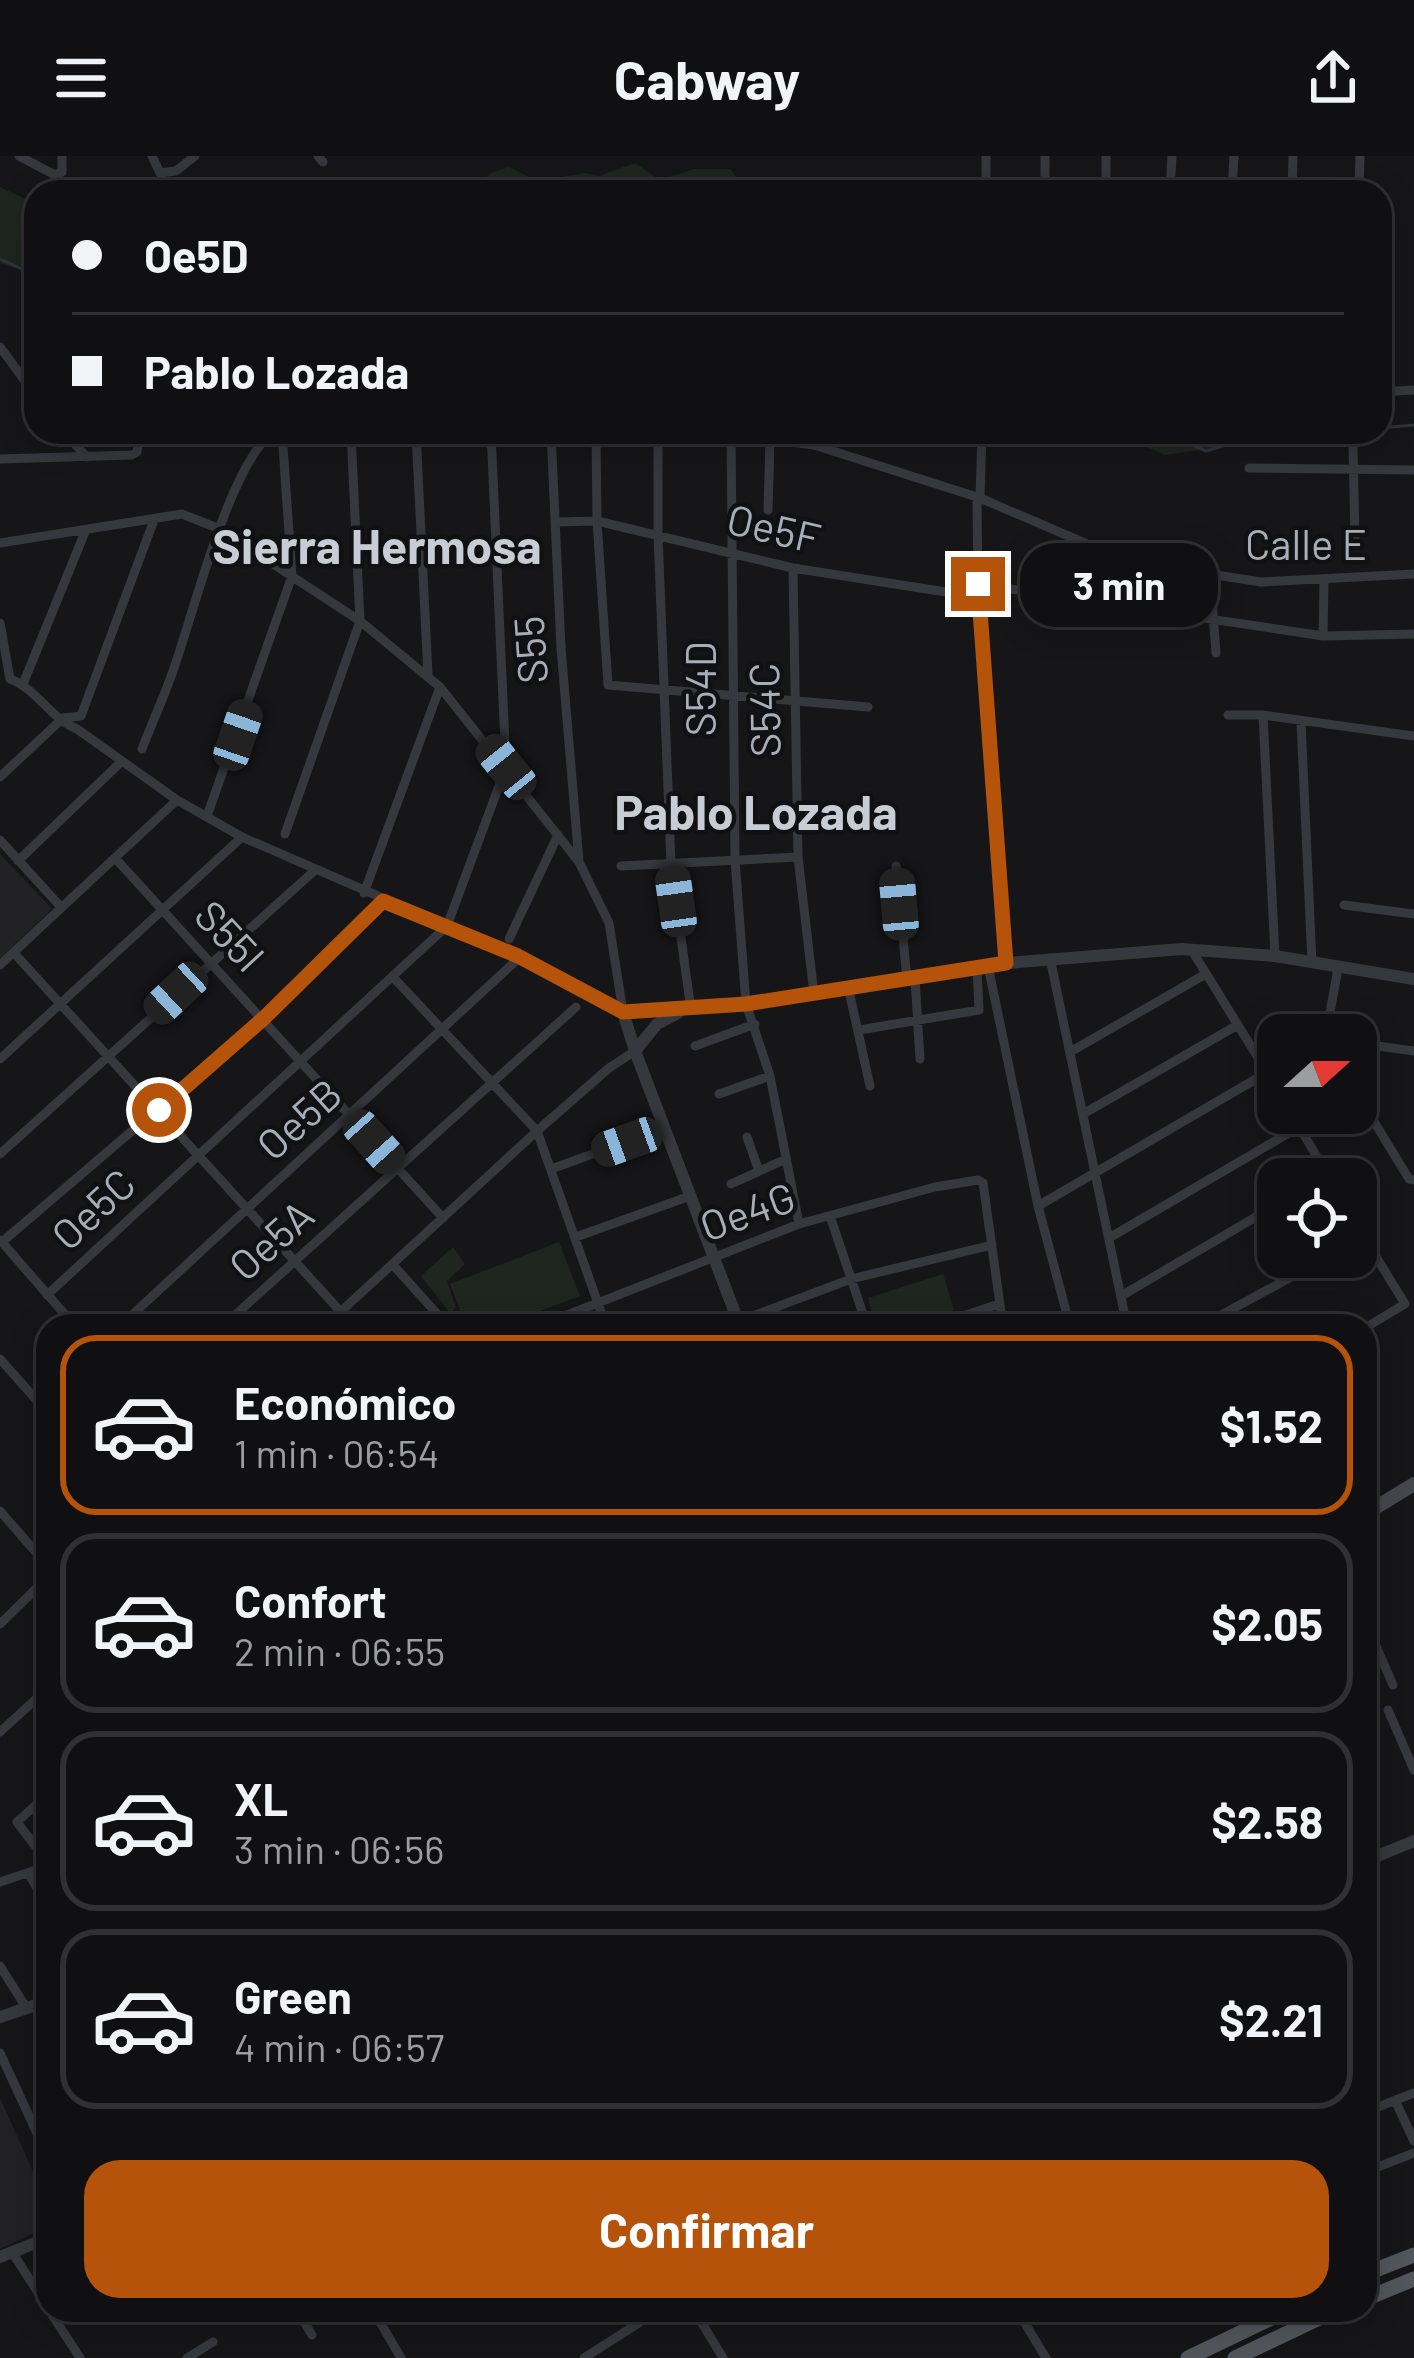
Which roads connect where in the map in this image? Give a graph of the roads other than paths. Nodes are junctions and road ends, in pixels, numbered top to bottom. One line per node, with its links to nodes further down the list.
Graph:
1 (19, 156): 2 (street)
2 (62, 156)
3 (152, 156): 4 (street)
4 (196, 156)
5 (0, 347): 6 (street)
6 (24, 373)
7 (75, 444): 22 (street)
8 (138, 444): 22 (street)
9 (260, 444): 32 (street)
10 (283, 444): 41 (street)
11 (352, 444): 44 (street)
12 (417, 444): 50 (street)
13 (492, 444): 66 (street)
14 (552, 444): 31 (street, S55)
15 (596, 444): 30 (street)
16 (658, 444): 34 (street, S54D)
17 (730, 444): 37 (street, S54D)
18 (770, 444): 28 (street)
19 (809, 444): 27 (street, Calle E)
20 (981, 444): 27 (street)
21 (1353, 446): 26 (street)
22 (87, 457): 23 (street)
23 (0, 459)
24 (1249, 468): 26 (street)
25 (1414, 470): 26 (street)
26 (1353, 471): 35 (street)
27 (979, 497): 39 (street, Calle E); 43 (street)
28 (768, 510)
29 (154, 520): 32 (street); 33 (street); 61 (street)
30 (597, 520): 31 (street, Oe5F); 34 (street, Oe5F); 55 (street)
31 (555, 522): 78 (street, S55)
32 (220, 529): 41 (street); 64 (street)
33 (85, 532): 36 (street); 52 (street)
34 (658, 533): 37 (street, Oe5F); 55 (street, S54D)
35 (1354, 541)
36 (0, 543)
37 (729, 550): 38 (street, Oe5F); 56 (street, S54D)
38 (794, 568): 43 (street, Oe5F); 57 (street, S54C)
39 (1210, 574): 42 (street, Calle E); 45 (street)
40 (1414, 574): 42 (street, Calle E)
41 (292, 576): 44 (street); 69 (street)
42 (1324, 580): 48 (street)
43 (978, 591): 45 (street, Oe5F); 97 (street)
44 (360, 621): 50 (street); 70 (street)
45 (1215, 622): 48 (street, Oe5F); 49 (street)
46 (0, 623): 51 (street)
47 (1414, 634): 48 (street, Oe5F)
48 (1323, 636)
49 (1216, 652)
50 (428, 675): 54 (street)
51 (10, 679): 52 (street); 53 (street)
52 (23, 684): 61 (street)
53 (0, 688)
54 (440, 688): 66 (street); 83 (street)
55 (666, 692): 56 (street); 79 (street, S54D)
56 (735, 696): 57 (street); 76 (street, S54D)
57 (797, 704): 58 (street); 74 (street, S54C)
58 (868, 706)
59 (1228, 715): 60 (street)
60 (1263, 716): 62 (street); 93 (street)
61 (59, 722): 65 (street); 67 (street)
62 (1301, 722): 63 (street); 98 (street)
63 (1414, 736)
64 (142, 749)
65 (122, 761): 68 (street); 77 (street)
66 (506, 767): 71 (street); 89 (street)
67 (0, 777)
68 (177, 800): 69 (street); 75 (street)
69 (207, 816): 72 (street)
70 (285, 835)
71 (558, 835): 78 (street); 90 (street)
72 (242, 837): 82 (street); 87 (street)
73 (0, 840): 77 (street)
74 (798, 856): 76 (street); 107 (street, S54C)
75 (115, 858): 86 (street); 87 (street, S55I)
76 (735, 860): 79 (street); 108 (street, S54D)
77 (18, 861): 86 (street)
78 (579, 862): 112 (street)
79 (671, 865): 80 (street); 111 (street, S54D)
80 (622, 866)
81 (896, 866): 104 (street)
82 (314, 871): 83 (street); 96 (street)
83 (364, 892): 84 (street)
84 (383, 901): 89 (street); 114 (street)
85 (1344, 905): 88 (street)
86 (60, 906): 92 (street)
87 (163, 910): 96 (street, S55I); 109 (street)
88 (1414, 914)
89 (447, 926): 94 (street); 103 (street, Oe5C)
90 (509, 939)
91 (1191, 949): 93 (street); 95 (street); 102 (street)
92 (14, 953): 99 (street); 109 (street)
93 (1275, 956): 98 (street)
94 (519, 958): 112 (street); 118 (street, Oe5B)
95 (1050, 958): 97 (street); 124 (street)
96 (210, 961): 114 (street, S55I); 126 (street)
97 (1006, 963): 100 (street)
98 (1312, 963): 101 (street)
99 (0, 965)
100 (982, 967): 104 (street); 115 (street); 153 (street)
101 (1338, 968): 105 (street); 113 (street)
102 (1204, 975): 117 (street); 124 (street)
103 (393, 977): 118 (street); 129 (street, Oe5C)
104 (911, 979): 106 (street); 115 (street)
105 (1414, 980)
106 (849, 991): 107 (street); 119 (street)
107 (814, 994): 108 (street)
108 (746, 1004): 111 (street); 116 (street, S54D)
109 (60, 1007): 126 (street); 127 (street)
110 (576, 1007): 132 (street, Oe5A)
111 (687, 1010): 112 (street); 122 (street)
112 (623, 1012): 122 (street)
113 (1330, 1014)
114 (264, 1018): 129 (street, S55I); 135 (street)
115 (918, 1020): 119 (street); 128 (street)
116 (755, 1024): 120 (street); 130 (street, S54D)
117 (1236, 1026): 125 (street); 136 (street)
118 (442, 1029): 132 (street); 137 (street, Oe5B)
119 (859, 1030): 133 (street)
120 (695, 1046)
121 (1377, 1046): 123 (street)
122 (635, 1051): 139 (street); 140 (street)
123 (1414, 1051)
124 (1070, 1052): 136 (street)
125 (1257, 1056)
126 (107, 1058): 135 (street); 143 (street)
127 (0, 1059)
128 (920, 1059)
129 (302, 1063): 137 (street, S55I); 144 (street, Oe5C)
130 (770, 1076): 134 (street); 145 (street, S54D)
131 (1257, 1078): 149 (street)
132 (492, 1080): 140 (street); 146 (street, Oe5A)
133 (870, 1086)
134 (718, 1094)
135 (159, 1110): 144 (street); 161 (street)
136 (1083, 1114): 149 (street)
137 (351, 1116): 146 (street, S55I); 154 (street, Oe5B)
138 (1377, 1126): 150 (street)
139 (664, 1128): 147 (street); 152 (street)
140 (537, 1131): 147 (street); 157 (street)
141 (1287, 1134): 160 (street)
142 (747, 1137): 148 (street)
143 (0, 1154)
144 (197, 1156): 154 (street); 169 (street, Oe5C)
145 (786, 1159): 148 (street); 158 (street, S54D)
146 (397, 1168): 157 (street, S55I); 164 (street, Oe5A)
147 (551, 1169): 159 (street)
148 (759, 1171): 151 (street)
149 (1095, 1173): 153 (street); 160 (street)
150 (1414, 1180)
151 (731, 1184)
152 (690, 1196): 159 (street); 163 (street)
153 (1038, 1205): 186 (street)
154 (245, 1211): 164 (street); 175 (street, Oe5B)
155 (830, 1216): 158 (street, Oe4G); 162 (street, Oe4G); 168 (street)
156 (1257, 1216): 170 (street)
157 (443, 1218): 166 (street)
158 (799, 1224): 163 (street, Oe4G)
159 (576, 1237): 171 (street)
160 (1109, 1238): 170 (street)
161 (1, 1241): 169 (street)
162 (992, 1245): 168 (street); 172 (street)
163 (713, 1258): 171 (street, Oe4G); 181 (street)
164 (295, 1262): 173 (street); 176 (street, Oe5A)
165 (1377, 1264): 189 (street)
166 (394, 1266): 173 (street); 178 (street)
167 (1289, 1278): 188 (street)
168 (850, 1280): 182 (street); 183 (street)
169 (47, 1295): 174 (street)
170 (1121, 1296): 187 (street)
171 (597, 1300): 179 (street, Oe4G); 180 (street)
172 (999, 1304): 184 (street); 185 (street)
173 (340, 1311): 177 (street)
174 (64, 1314)
175 (133, 1314)
176 (236, 1314)
177 (337, 1314)
178 (435, 1314)
179 (566, 1314)
180 (602, 1314)
181 (731, 1314)
182 (760, 1314)
183 (863, 1314)
184 (969, 1314)
185 (1001, 1314)
186 (1067, 1314)
187 (1125, 1314)
188 (1223, 1314)
189 (1377, 1321)
190 (0, 1359): 191 (street)
191 (36, 1400)
192 (1414, 1484): 193 (main road)
193 (1377, 1507)
194 (1, 1513): 195 (street)
195 (36, 1552)
196 (36, 1589): 197 (street)
197 (0, 1624)
198 (1377, 1647): 199 (street)
199 (1394, 1685)
200 (36, 1699): 202 (street)
201 (1388, 1710): 203 (street)
202 (0, 1732)
203 (1414, 1770)
204 (36, 1805): 206 (street)
205 (1414, 1841): 207 (street)
206 (36, 1848)
207 (1377, 1856)
208 (36, 1869): 209 (street)
209 (28, 1873): 210 (street); 211 (street)
210 (0, 1882)
211 (36, 1886)
212 (0, 1966): 214 (street)
213 (36, 2006): 214 (street)
214 (27, 2009): 215 (street)
215 (0, 2017)
216 (0, 2053): 220 (street)
217 (1414, 2093): 218 (street)
218 (1395, 2100): 219 (street); 221 (street)
219 (1377, 2108)
220 (36, 2132)
221 (1414, 2141)
222 (1413, 2156): 223 (street)
223 (1377, 2168)
224 (36, 2243): 225 (street)
225 (6, 2254): 229 (street)
226 (1414, 2255): 227 (main road)
227 (1377, 2269)
228 (1414, 2279): 230 (main road)
229 (36, 2292)
230 (1377, 2294)
231 (57, 2322): 241 (street)
232 (304, 2322): 239 (street)
233 (380, 2322): 243 (street)
234 (640, 2322): 244 (street)
235 (701, 2322): 245 (street)
236 (1024, 2322): 246 (street)
237 (1263, 2322): 247 (main road)
238 (1307, 2322): 248 (main road)
239 (312, 2335)
240 (213, 2342): 242 (street)
241 (80, 2358)
242 (187, 2358)
243 (401, 2358)
244 (584, 2358)
245 (722, 2358)
246 (1046, 2358)
247 (1187, 2358)
248 (1235, 2358)

